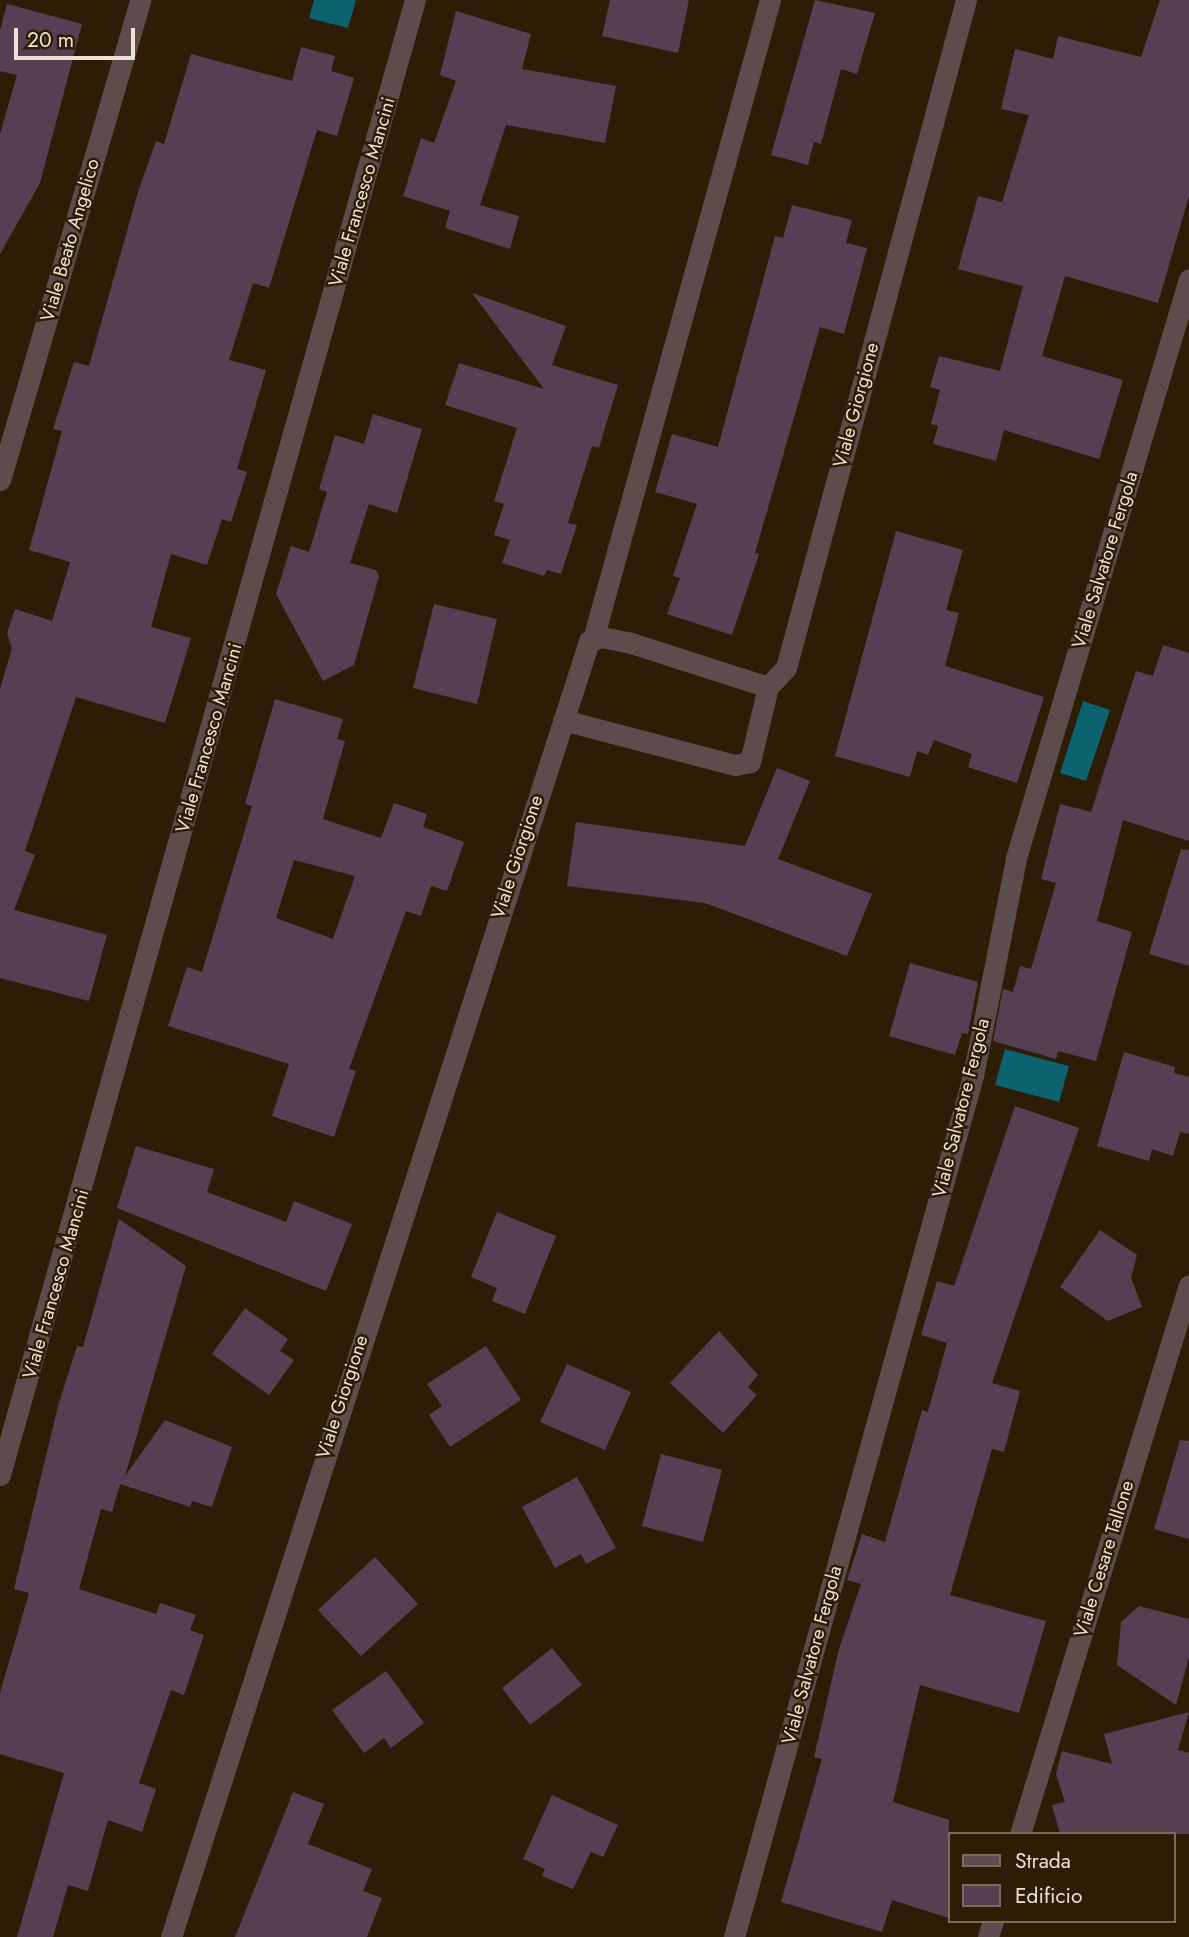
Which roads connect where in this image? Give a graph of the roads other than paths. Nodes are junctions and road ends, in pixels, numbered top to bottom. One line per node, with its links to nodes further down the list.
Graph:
1 (140, 0): 6 (street, Viale Beato Angelico)
2 (415, 0): 11 (street, Viale Francesco Mancini)
3 (770, 0): 7 (street, Viale Giorgione)
4 (966, 0): 8 (street, Viale Giorgione)
5 (1189, 279): 14 (street, Viale Salvatore Fergola)
6 (0, 480)
7 (593, 639): 8 (street); 9 (street, Viale Giorgione)
8 (768, 687): 9 (street)
9 (563, 720): 13 (street, Viale Giorgione)
10 (1189, 1285): 12 (street, Viale Cesare Tallone)
11 (0, 1475)
12 (1021, 1832)
13 (171, 1937)
14 (734, 1937)

